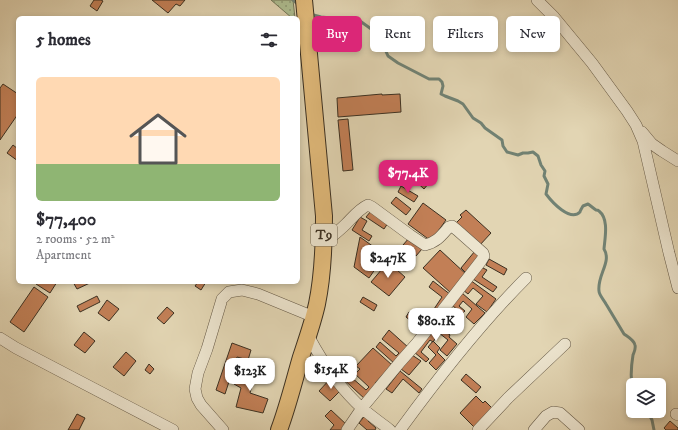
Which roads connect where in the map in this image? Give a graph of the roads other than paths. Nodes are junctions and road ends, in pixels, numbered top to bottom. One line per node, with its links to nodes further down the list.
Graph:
1 (304, 0): 5 (highway, T9)
2 (537, 0): 3 (street)
3 (636, 125): 4 (street); 7 (street)
4 (678, 161)
5 (324, 243): 8 (highway, T9); 12 (street)
6 (526, 278): 18 (street)
7 (678, 288)
8 (314, 317): 9 (highway, T9); 14 (street)
9 (308, 337): 12 (street); 15 (highway, T9)
10 (0, 338): 13 (street)
11 (566, 344): 19 (street)
12 (362, 408): 16 (street); 17 (street)
13 (173, 430)
14 (224, 430)
15 (279, 430)
16 (348, 430)
17 (390, 430)
18 (400, 430)
19 (478, 430)
20 (534, 430): 21 (street)
21 (579, 430)

